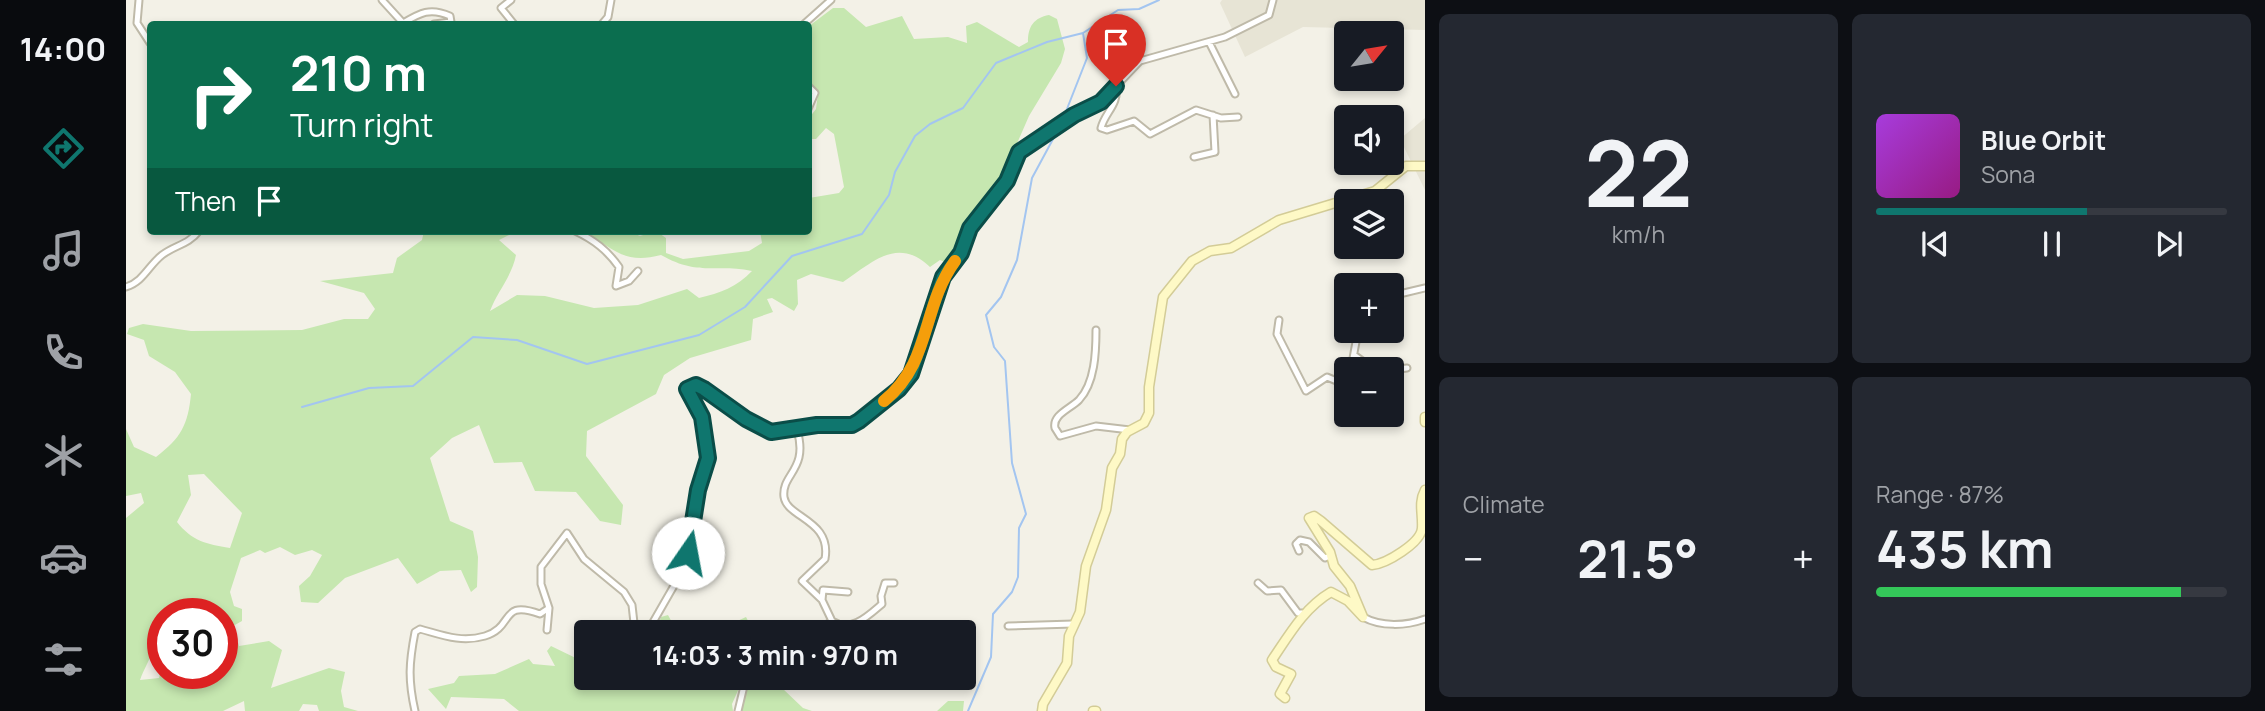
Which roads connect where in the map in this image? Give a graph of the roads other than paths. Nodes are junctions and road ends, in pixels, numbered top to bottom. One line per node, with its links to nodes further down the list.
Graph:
1 (139, 0): 13 (street)
2 (382, 0): 7 (street)
3 (511, 0): 10 (street)
4 (611, 0): 11 (street)
5 (831, 0): 12 (street)
6 (1273, 0): 14 (street)
7 (401, 21)
8 (407, 21): 9 (street)
9 (450, 21)
10 (512, 21)
11 (605, 21)
12 (807, 21)
13 (147, 38)
14 (1209, 42): 15 (street); 16 (street)
15 (1116, 86): 17 (street); 37 (street)
16 (1235, 94)
17 (1213, 115): 18 (street); 19 (street)
18 (1238, 117)
19 (1194, 157)
20 (1425, 166): 38 (street)
21 (195, 235): 24 (street)
22 (582, 235): 23 (street)
23 (638, 271)
24 (126, 287)
25 (1425, 288): 26 (street)
26 (1404, 293)
27 (1279, 320): 34 (street)
28 (1096, 330): 38 (street)
29 (1356, 343): 30 (street)
30 (1354, 355): 31 (street)
31 (1357, 357)
32 (1404, 368): 33 (street)
33 (1407, 368)
34 (1334, 380)
35 (1425, 417): 36 (street)
36 (1425, 422)
37 (797, 430): 45 (street); 51 (street)
38 (1130, 430): 54 (street)
39 (1425, 490): 41 (street)
40 (1298, 551): 41 (street)
41 (1330, 556): 48 (street)
42 (894, 583): 53 (street)
43 (1258, 583): 47 (street)
44 (848, 592): 45 (street)
45 (822, 600): 52 (street)
46 (550, 608): 50 (street); 56 (street); 59 (street)
47 (1302, 613): 48 (street); 58 (street)
48 (1363, 617): 49 (street)
49 (1425, 619)
50 (634, 620)
51 (654, 620)
52 (832, 620)
53 (860, 620)
54 (1073, 624): 55 (street); 61 (street)
55 (1008, 626)
56 (547, 630)
57 (743, 690): 60 (street)
58 (1285, 698)
59 (415, 711)
60 (738, 711)
61 (1042, 711)

